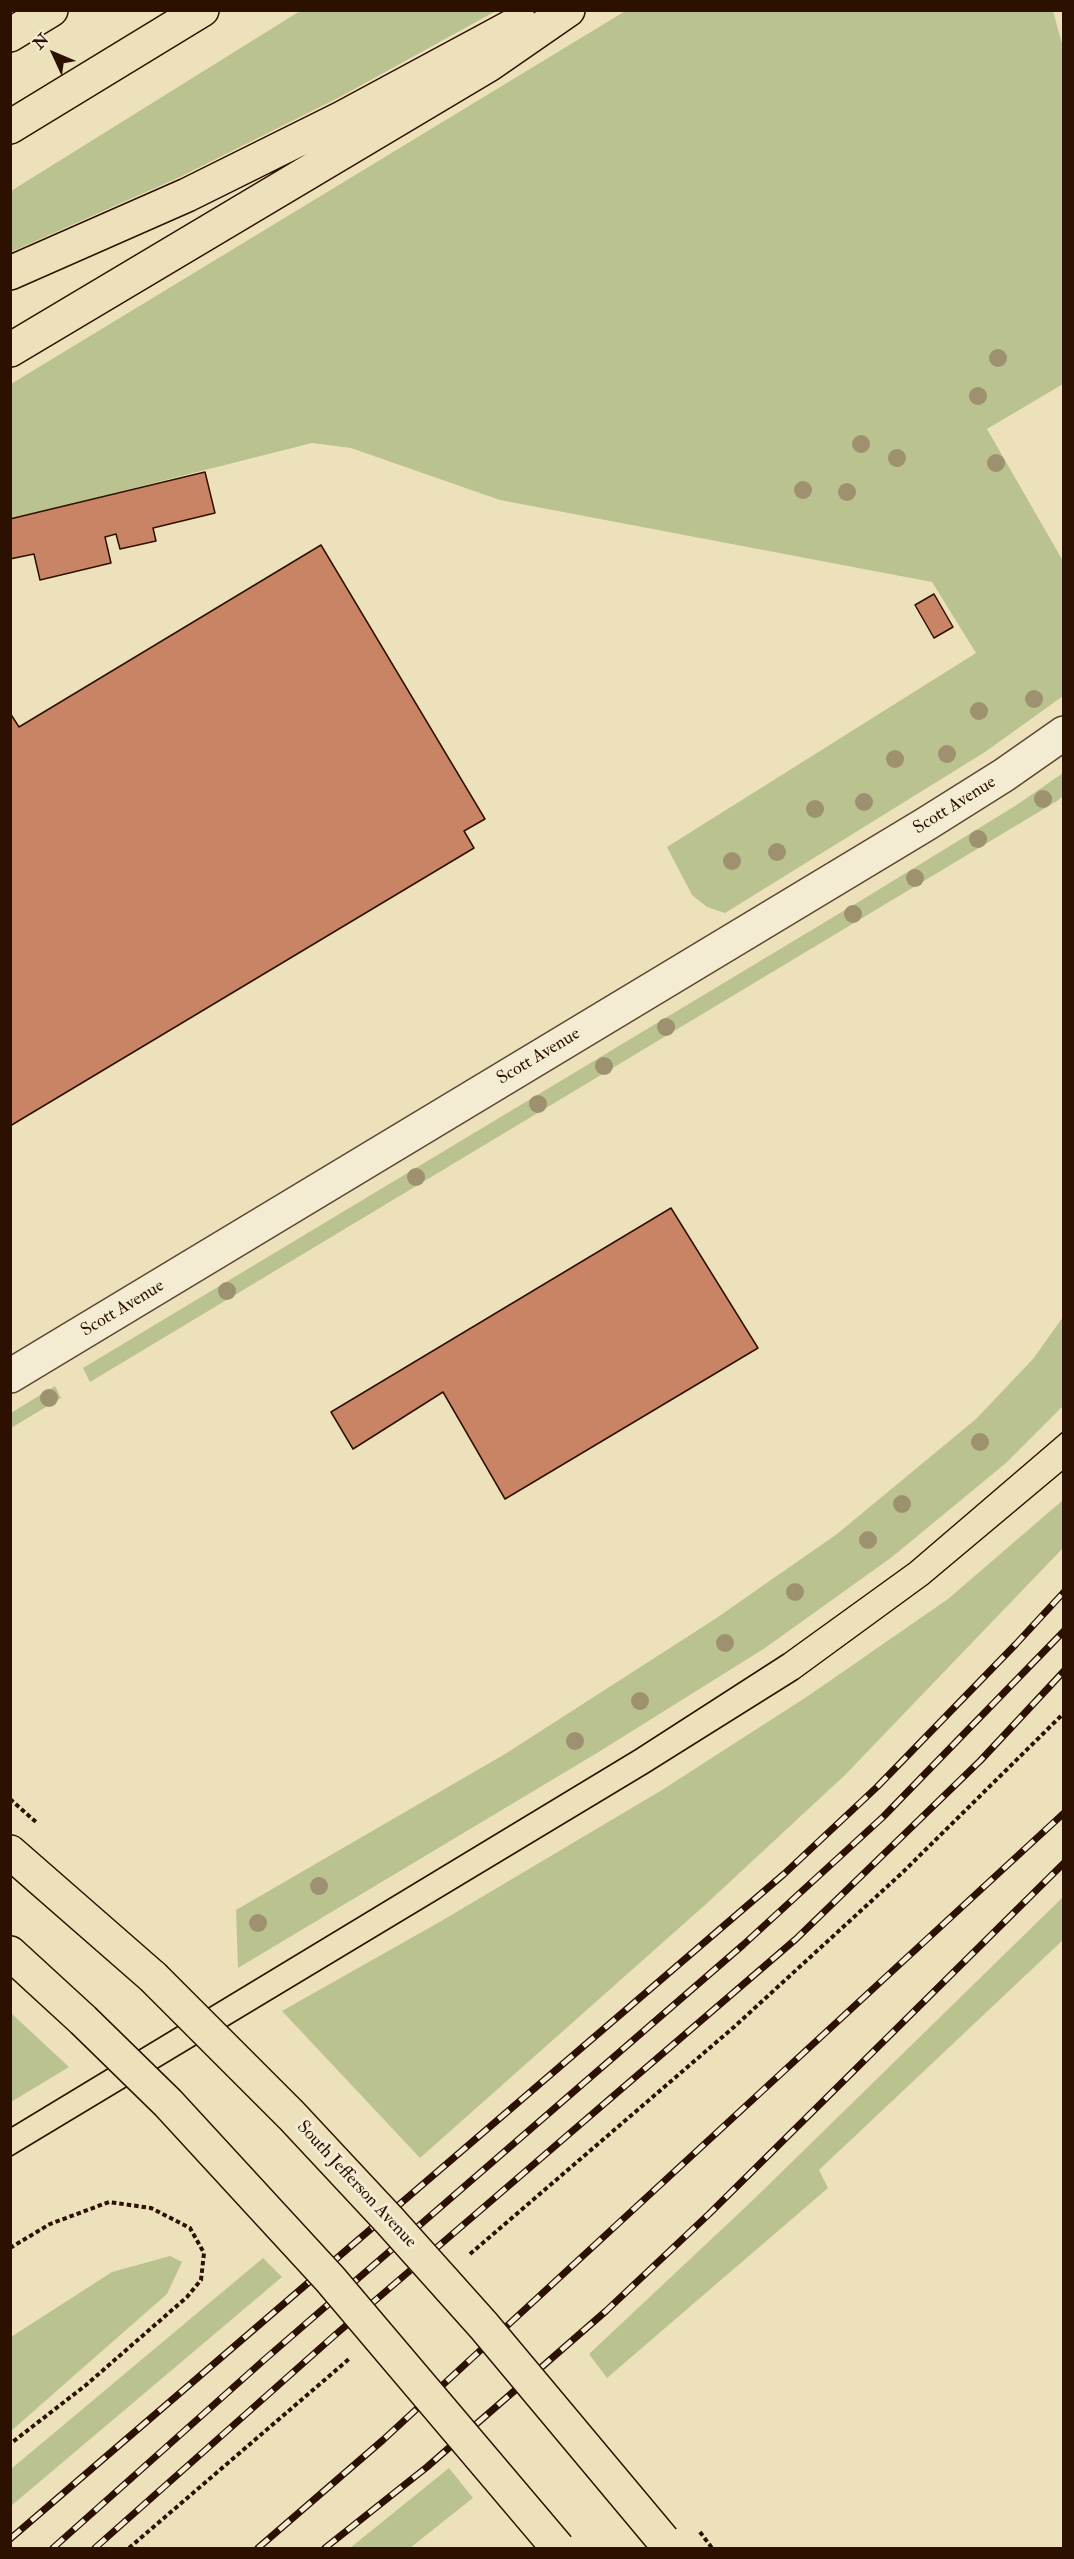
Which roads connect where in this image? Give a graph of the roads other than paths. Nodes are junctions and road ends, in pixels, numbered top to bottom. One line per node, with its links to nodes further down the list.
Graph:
1 (51, 10): 5 (main road)
2 (202, 10): 6 (main road)
3 (543, 10): 7 (main road)
4 (568, 10): 8 (main road)
5 (10, 35)
6 (10, 127)
7 (10, 273)
8 (10, 350)
9 (1064, 733): 10 (street, Scott Avenue)
10 (10, 1376)
11 (10, 1852): 13 (main road, South Jefferson Avenue, bridge)
12 (10, 1953): 14 (main road, bridge)
13 (666, 2544)
14 (558, 2548)

